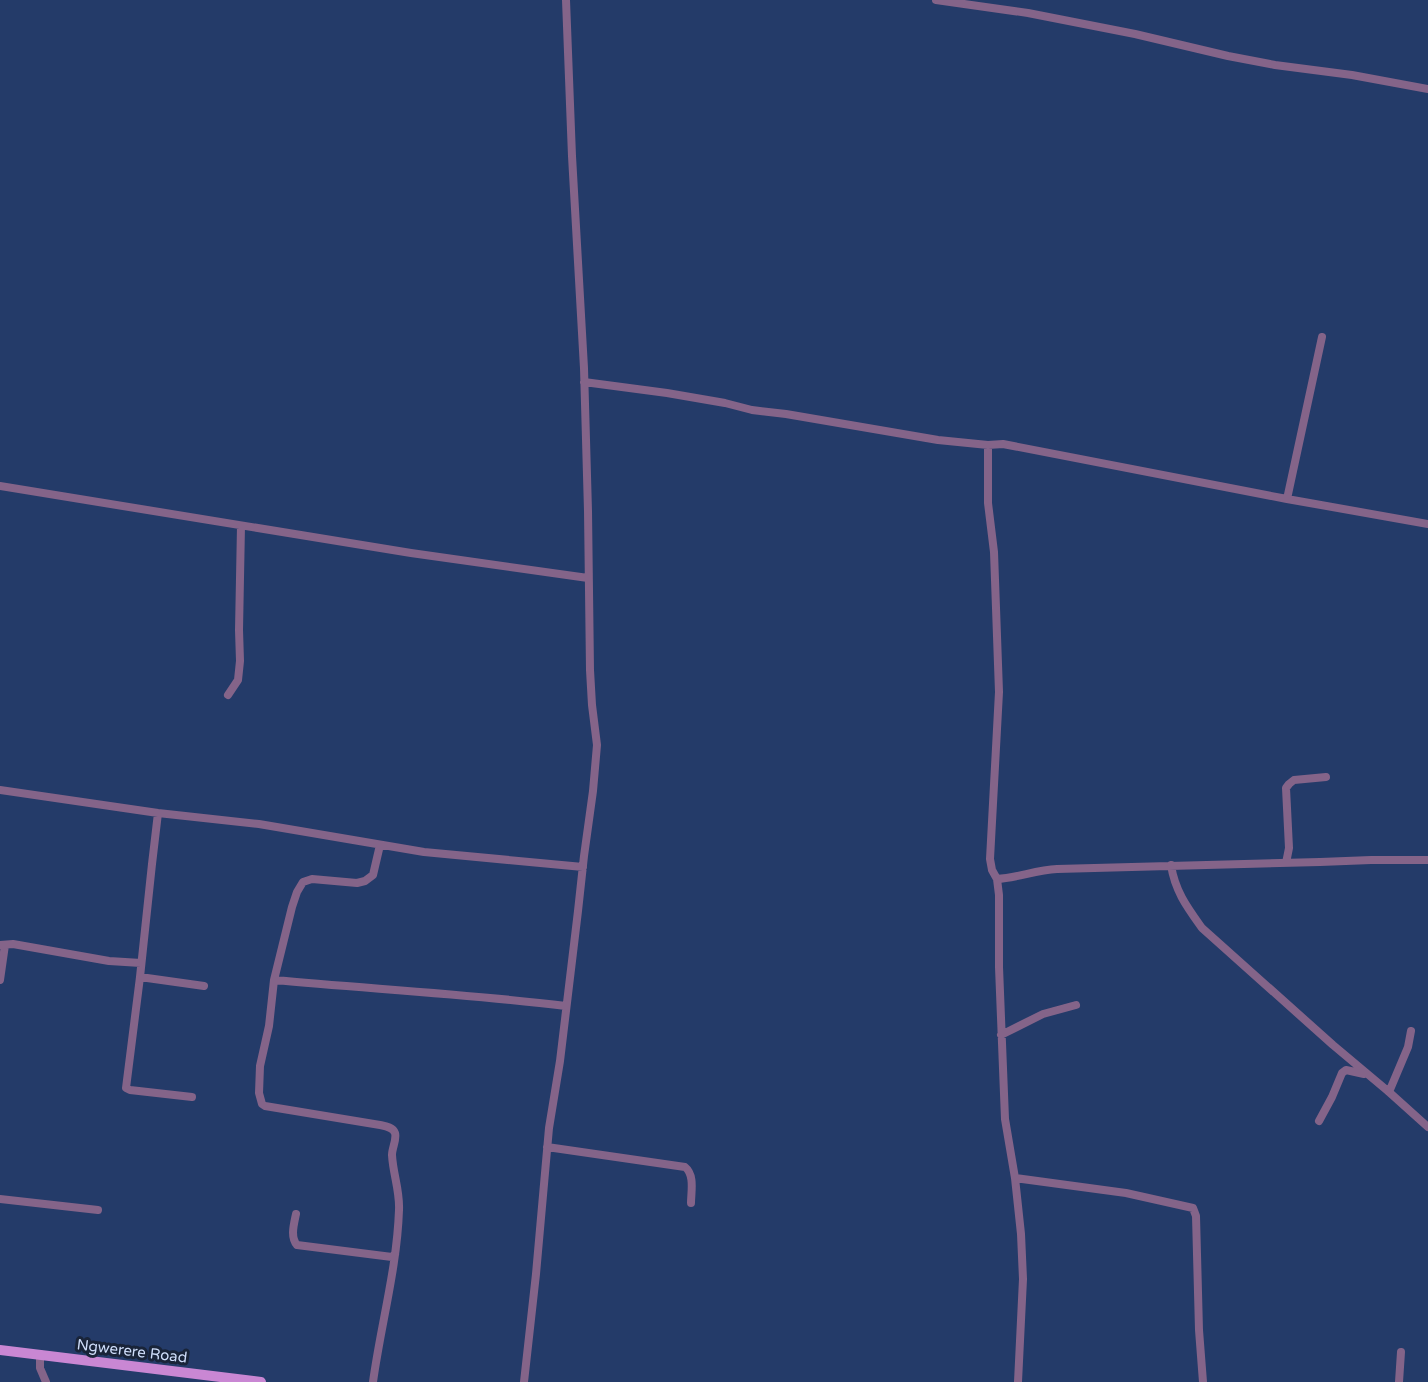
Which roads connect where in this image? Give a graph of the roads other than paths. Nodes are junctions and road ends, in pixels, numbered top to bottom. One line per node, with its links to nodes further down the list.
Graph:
1 (566, 0): 5 (street)
2 (936, 0): 3 (street)
3 (1428, 89)
4 (1322, 338): 8 (street)
5 (584, 382): 6 (street); 11 (street)
6 (988, 445): 8 (street); 21 (street)
7 (0, 486): 10 (street)
8 (1287, 499): 9 (street)
9 (1428, 524)
10 (241, 526): 11 (street); 12 (street)
11 (588, 578): 20 (street)
12 (228, 695)
13 (1326, 777): 18 (street)
14 (0, 790): 15 (street)
15 (158, 813): 16 (street); 23 (street)
16 (380, 845): 20 (street); 26 (street)
17 (1428, 861): 18 (street)
18 (1286, 863): 19 (street)
19 (1171, 865): 21 (street); 32 (street)
20 (582, 867): 29 (street)
21 (997, 879): 31 (street)
22 (3, 945): 23 (street); 25 (street)
23 (141, 963): 24 (street)
24 (140, 977): 27 (street); 34 (street)
25 (0, 980)
26 (274, 980): 29 (street); 43 (street)
27 (204, 987)
28 (1076, 1005): 31 (street)
29 (567, 1006): 37 (street)
30 (1412, 1031): 33 (street)
31 (1001, 1035): 38 (street)
32 (1372, 1078): 33 (street); 35 (street)
33 (1389, 1092): 36 (street)
34 (192, 1097)
35 (1319, 1121)
36 (1428, 1126)
37 (548, 1147): 40 (street); 50 (street)
38 (1015, 1178): 51 (street); 52 (street)
39 (0, 1199): 41 (street)
40 (691, 1203)
41 (98, 1210)
42 (296, 1214): 43 (street)
43 (395, 1254): 49 (street)
44 (0, 1350): 46 (main road, Ngwerere Road)
45 (1401, 1352): 53 (street)
46 (40, 1354): 47 (street); 48 (main road, Ngwerere Road)
47 (46, 1382)
48 (261, 1382)
49 (373, 1382)
50 (524, 1382)
51 (1018, 1382)
52 (1203, 1382)
53 (1399, 1382)

